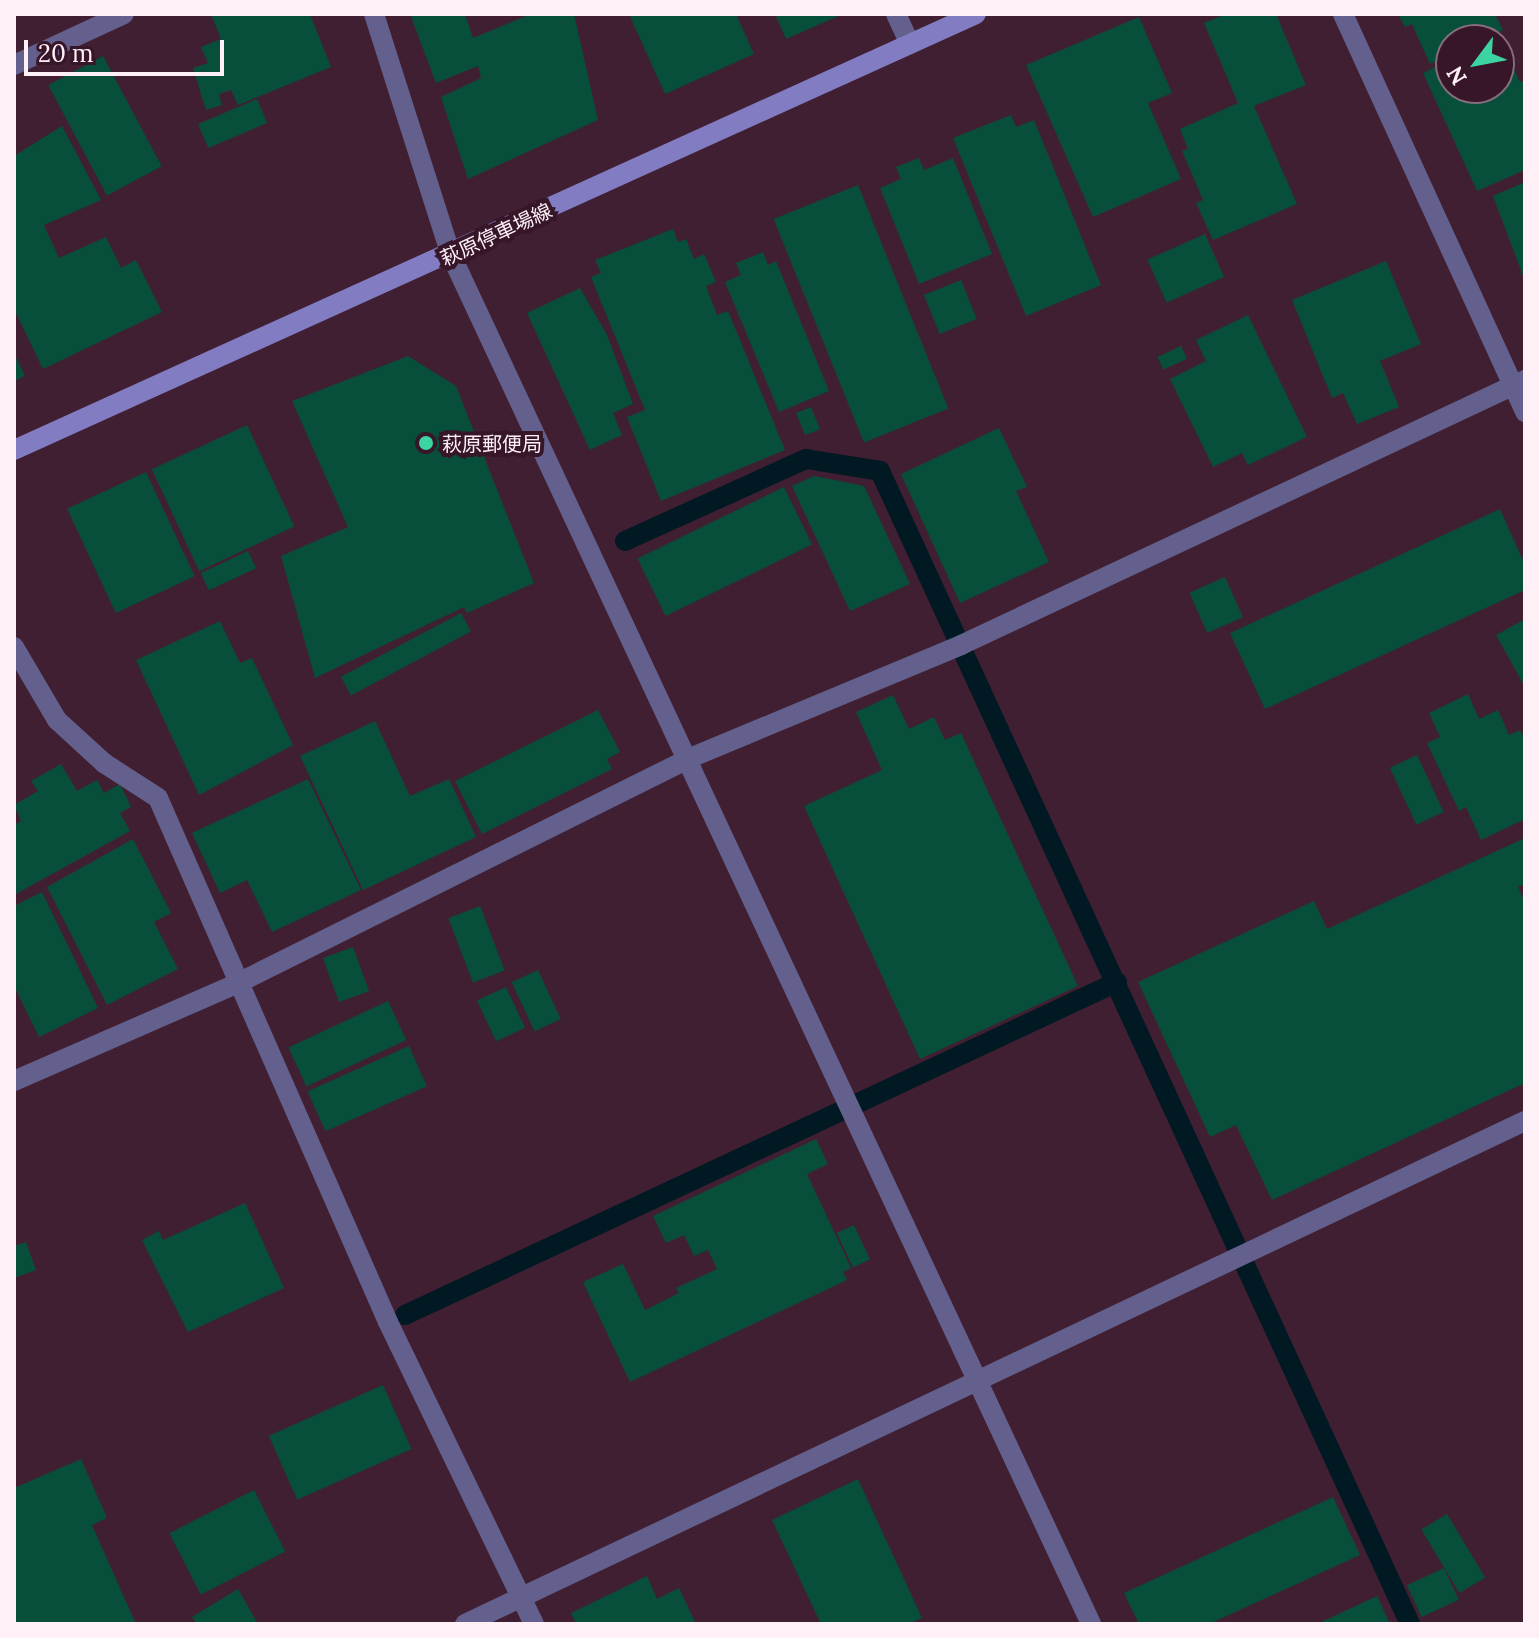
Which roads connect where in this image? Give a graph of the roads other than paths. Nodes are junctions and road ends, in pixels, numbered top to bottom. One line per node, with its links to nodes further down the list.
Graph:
1 (124, 14): 7 (street)
2 (374, 14): 8 (street)
3 (896, 14): 6 (street)
4 (976, 14): 6 (main road, 萩原停車場線)
5 (1343, 14): 9 (street)
6 (910, 44): 8 (main road, 萩原停車場線)
7 (14, 65)
8 (451, 255): 11 (main road, 萩原停車場線); 13 (street)
9 (1519, 383): 10 (street); 13 (street)
10 (1525, 412)
11 (14, 450)
12 (14, 647): 14 (street)
13 (690, 758): 14 (street); 17 (street)
14 (236, 984): 15 (street); 18 (street)
15 (14, 1081)
16 (1525, 1121): 17 (street)
17 (977, 1381): 18 (street); 21 (street)
18 (520, 1595): 19 (street); 20 (street)
19 (465, 1624)
20 (534, 1624)
21 (1091, 1624)

